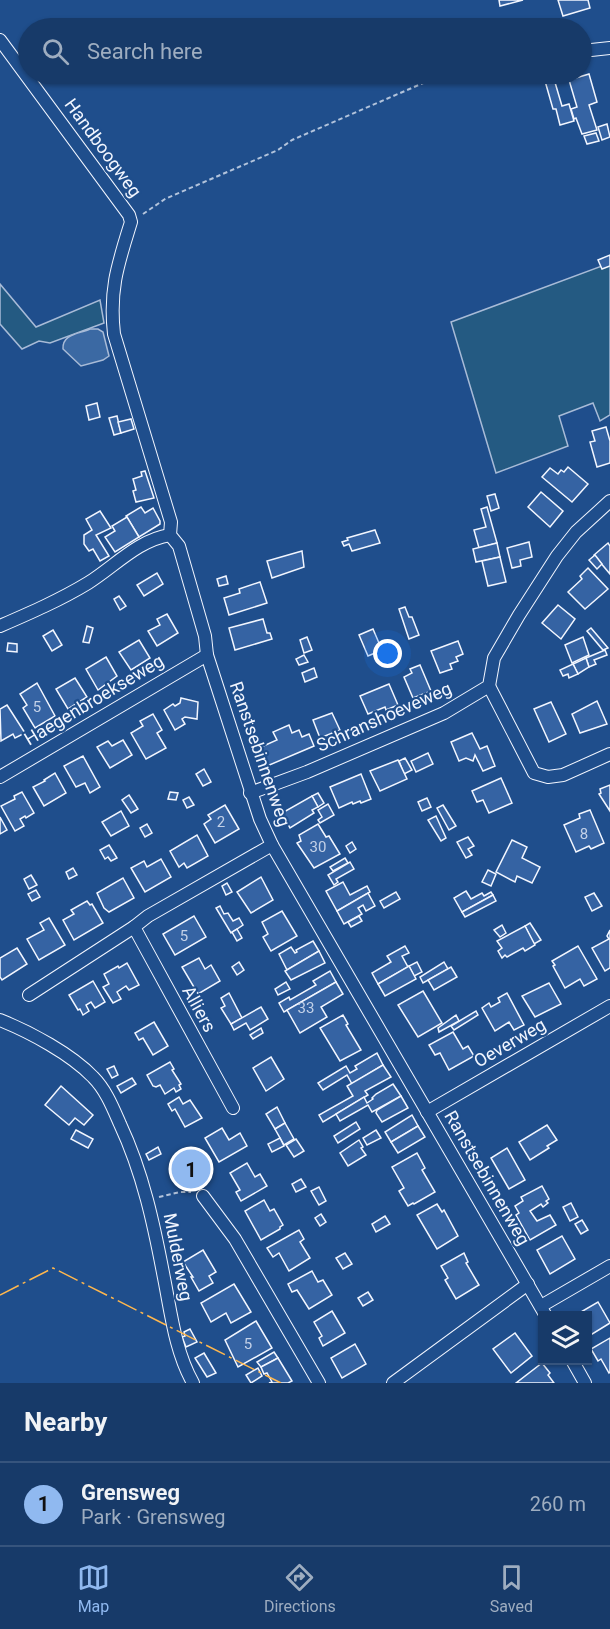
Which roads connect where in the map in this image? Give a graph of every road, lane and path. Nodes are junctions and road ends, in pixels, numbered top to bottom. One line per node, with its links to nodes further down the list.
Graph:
1 (0, 39): 4 (street, Handboogweg)
2 (610, 48): 3 (street)
3 (592, 50)
4 (18, 64)
5 (33, 84): 7 (street, Handboogweg)
6 (421, 84): 7 (path)
7 (130, 222): 9 (street, Ranstsebinnenweg)
8 (610, 501): 12 (street)
9 (170, 535): 10 (street); 11 (street, Ranstsebinnenweg)
10 (0, 626)
11 (207, 655): 14 (street, Haegenbroekseweg); 15 (street, Ranstsebinnenweg)
12 (489, 686): 13 (street); 15 (street, Schranshoeveweg)
13 (610, 754)
14 (0, 777)
15 (250, 793): 16 (street, Ranstsebinnenweg)
16 (272, 844): 17 (street); 22 (street, Ranstsebinnenweg)
17 (134, 927): 18 (street); 21 (street, Alliers)
18 (29, 995)
19 (610, 1006): 22 (street, Oeverweg)
20 (0, 1020): 24 (street, Mulderweg)
21 (233, 1108)
22 (427, 1112): 26 (street, Ranstsebinnenweg)
23 (203, 1196): 24 (path); 30 (street)
24 (148, 1202): 29 (street, Mulderweg)
25 (610, 1266): 27 (street)
26 (528, 1284): 27 (street, Ranstsebinnenweg); 31 (street)
27 (543, 1311)
28 (575, 1365): 32 (street)
29 (193, 1383)
30 (319, 1383)
31 (393, 1383)
32 (585, 1383)

